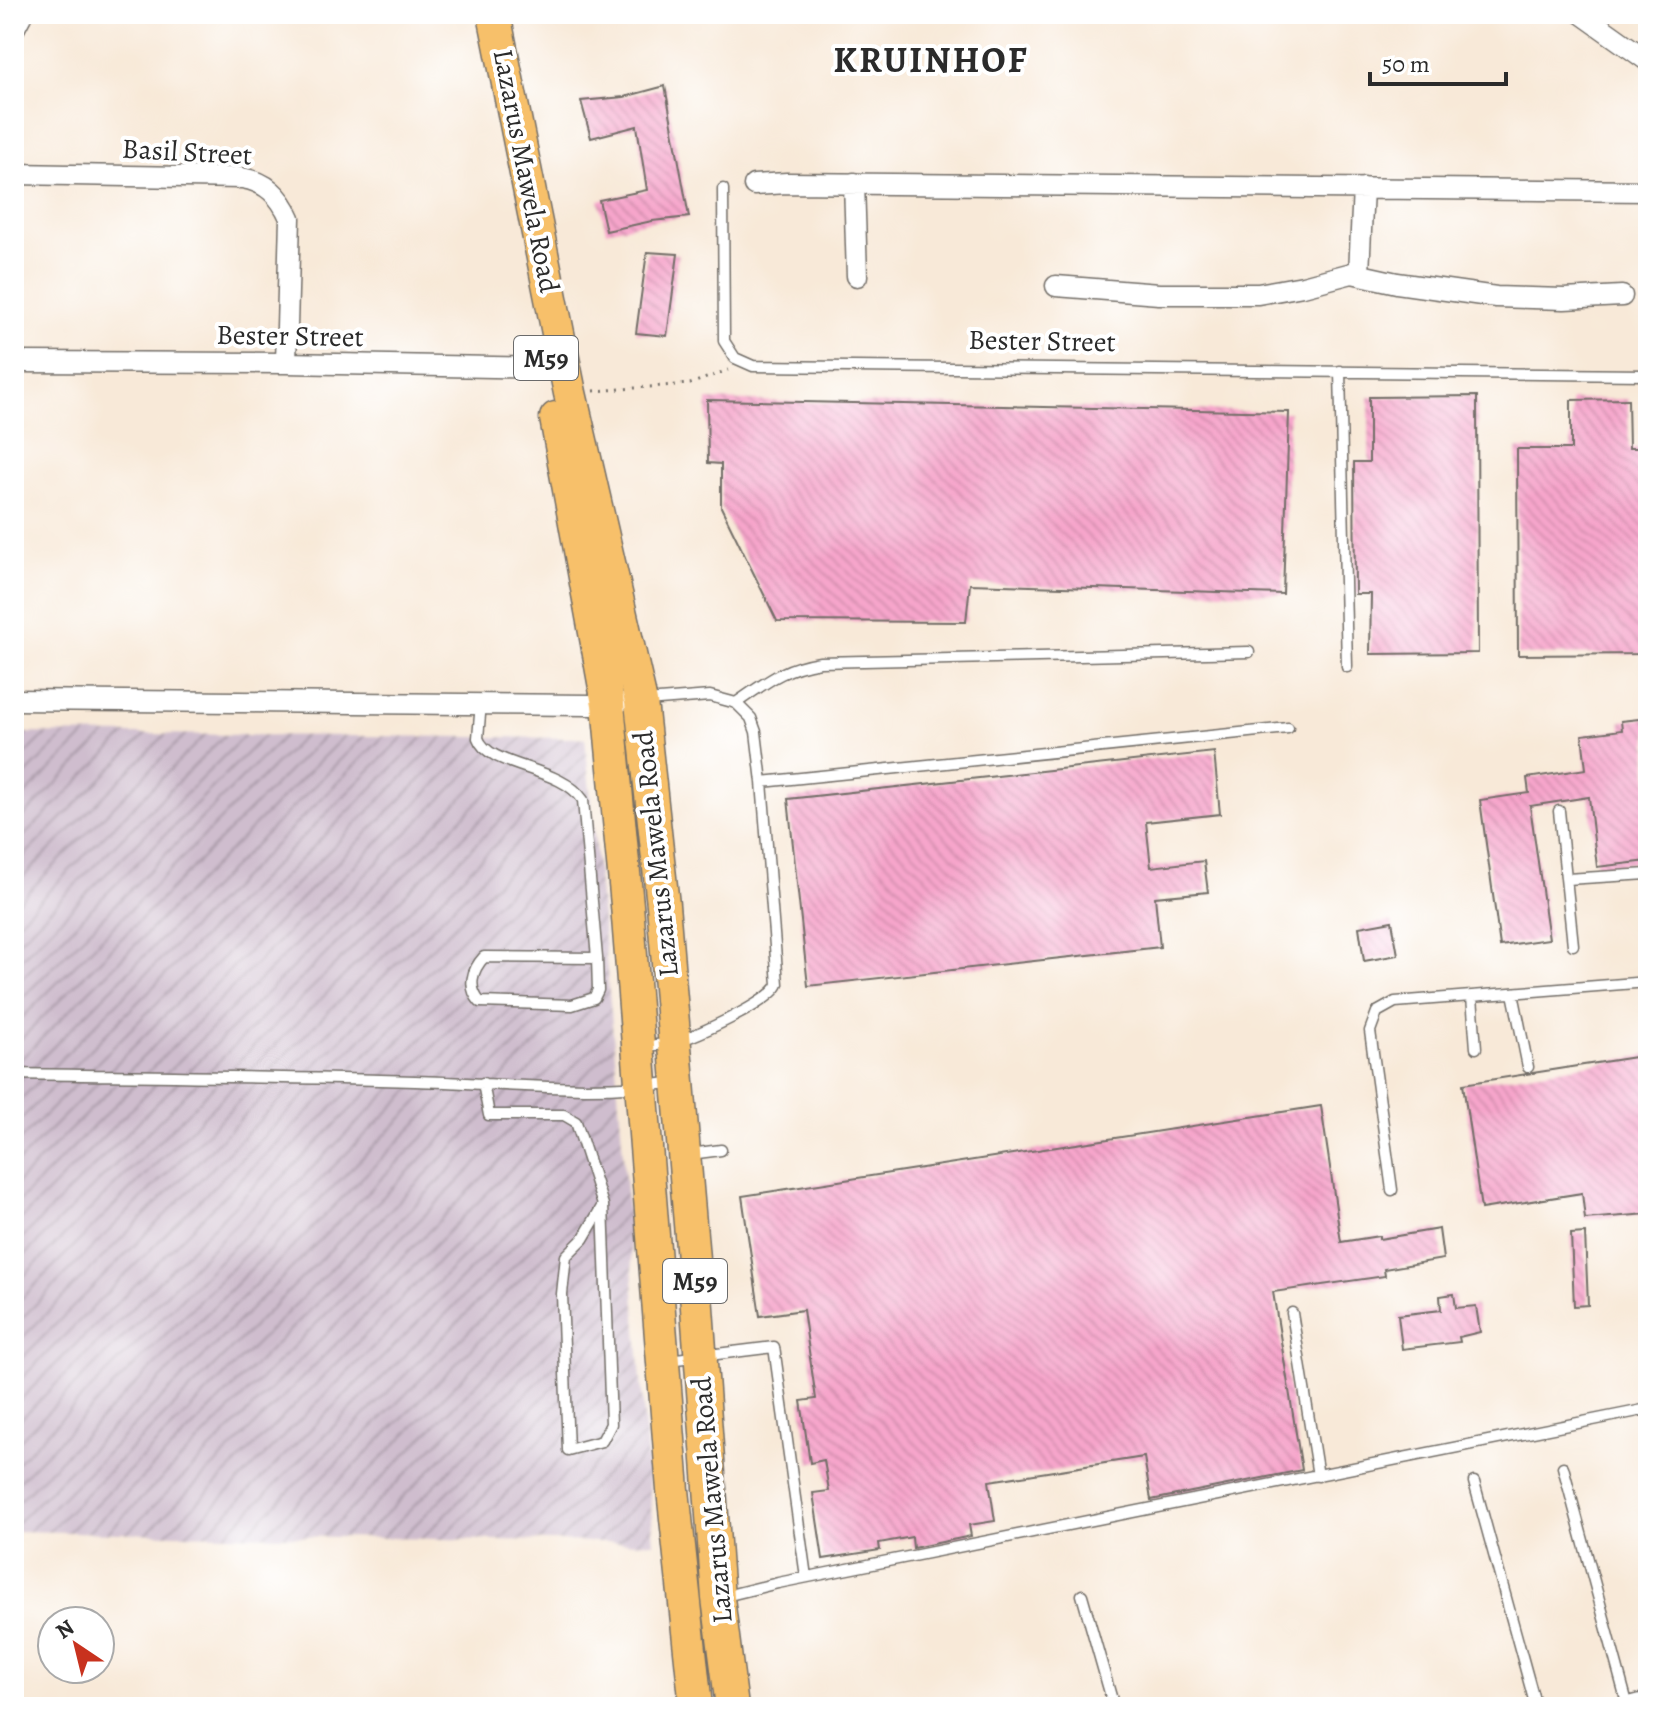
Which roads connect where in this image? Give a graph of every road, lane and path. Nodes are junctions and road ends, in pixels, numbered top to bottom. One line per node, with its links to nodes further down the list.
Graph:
1 (22, 14): 5 (street)
2 (479, 14): 21 (main road, Lazarus Mawela Road / M59)
3 (494, 14): 21 (main road, Lazarus Mawela Road / M59)
4 (1582, 14): 6 (street)
5 (14, 29)
6 (1648, 61)
7 (14, 174): 18 (street, Basil Street)
8 (854, 183): 9 (street); 10 (street); 14 (street)
9 (754, 185)
10 (1363, 188): 12 (street); 13 (street)
11 (723, 189): 19 (lane)
12 (1648, 191)
13 (1359, 273): 15 (street); 16 (street)
14 (857, 276)
15 (1056, 286)
16 (1622, 296)
17 (14, 362): 18 (street, Bester Street)
18 (286, 363): 21 (street, Bester Street)
19 (743, 364): 20 (lane, Bester Street); 21 (path)
20 (1340, 371): 22 (lane, Bester Street); 24 (lane)
21 (561, 375): 26 (main road, Lazarus Mawela Road / M59); 29 (main road, Lazarus Mawela Road / M59)
22 (1648, 375)
23 (1249, 652): 28 (lane)
24 (1347, 667)
25 (14, 700): 27 (street)
26 (641, 702): 28 (lane); 29 (street); 40 (main road, Lazarus Mawela Road / M59)
27 (481, 703): 29 (street); 36 (lane)
28 (736, 703): 31 (lane)
29 (608, 704): 41 (main road, Lazarus Mawela Road / M59)
30 (1288, 728): 31 (lane)
31 (762, 782): 40 (lane)
32 (1559, 811): 34 (lane)
33 (1648, 874): 34 (lane)
34 (1567, 879): 35 (lane)
35 (1573, 945)
36 (597, 958): 36 (lane)
37 (1648, 982): 38 (lane)
38 (1513, 993): 39 (lane); 43 (lane)
39 (1472, 997): 42 (lane); 50 (lane)
40 (675, 1042): 41 (lane); 45 (main road, Lazarus Mawela Road / M59)
41 (637, 1047): 47 (main road, Lazarus Mawela Road / M59)
42 (1476, 1048)
43 (1528, 1067)
44 (14, 1074): 46 (lane)
45 (678, 1081): 47 (lane); 49 (main road, Lazarus Mawela Road / M59)
46 (483, 1083): 47 (lane); 51 (lane)
47 (641, 1087): 54 (main road, Lazarus Mawela Road / M59)
48 (721, 1150): 49 (lane)
49 (684, 1155): 53 (main road, Lazarus Mawela Road / M59)
50 (1392, 1190)
51 (603, 1205): 51 (lane)
52 (1292, 1313): 57 (lane)
53 (700, 1357): 54 (lane); 59 (lane); 61 (main road, Lazarus Mawela Road / M59)
54 (662, 1360): 61 (main road, Lazarus Mawela Road / M59)
55 (1648, 1409): 57 (lane)
56 (1563, 1467): 63 (lane)
57 (1318, 1476): 59 (lane)
58 (1474, 1482): 67 (lane)
59 (806, 1577): 61 (lane)
60 (1082, 1595): 66 (lane)
61 (701, 1601): 64 (main road, Lazarus Mawela Road / M59); 65 (main road, Lazarus Mawela Road / M59)
62 (1648, 1697): 63 (lane)
63 (1627, 1703): 68 (lane)
64 (696, 1707)
65 (732, 1707)
66 (1114, 1707)
67 (1536, 1707)
68 (1609, 1707)

